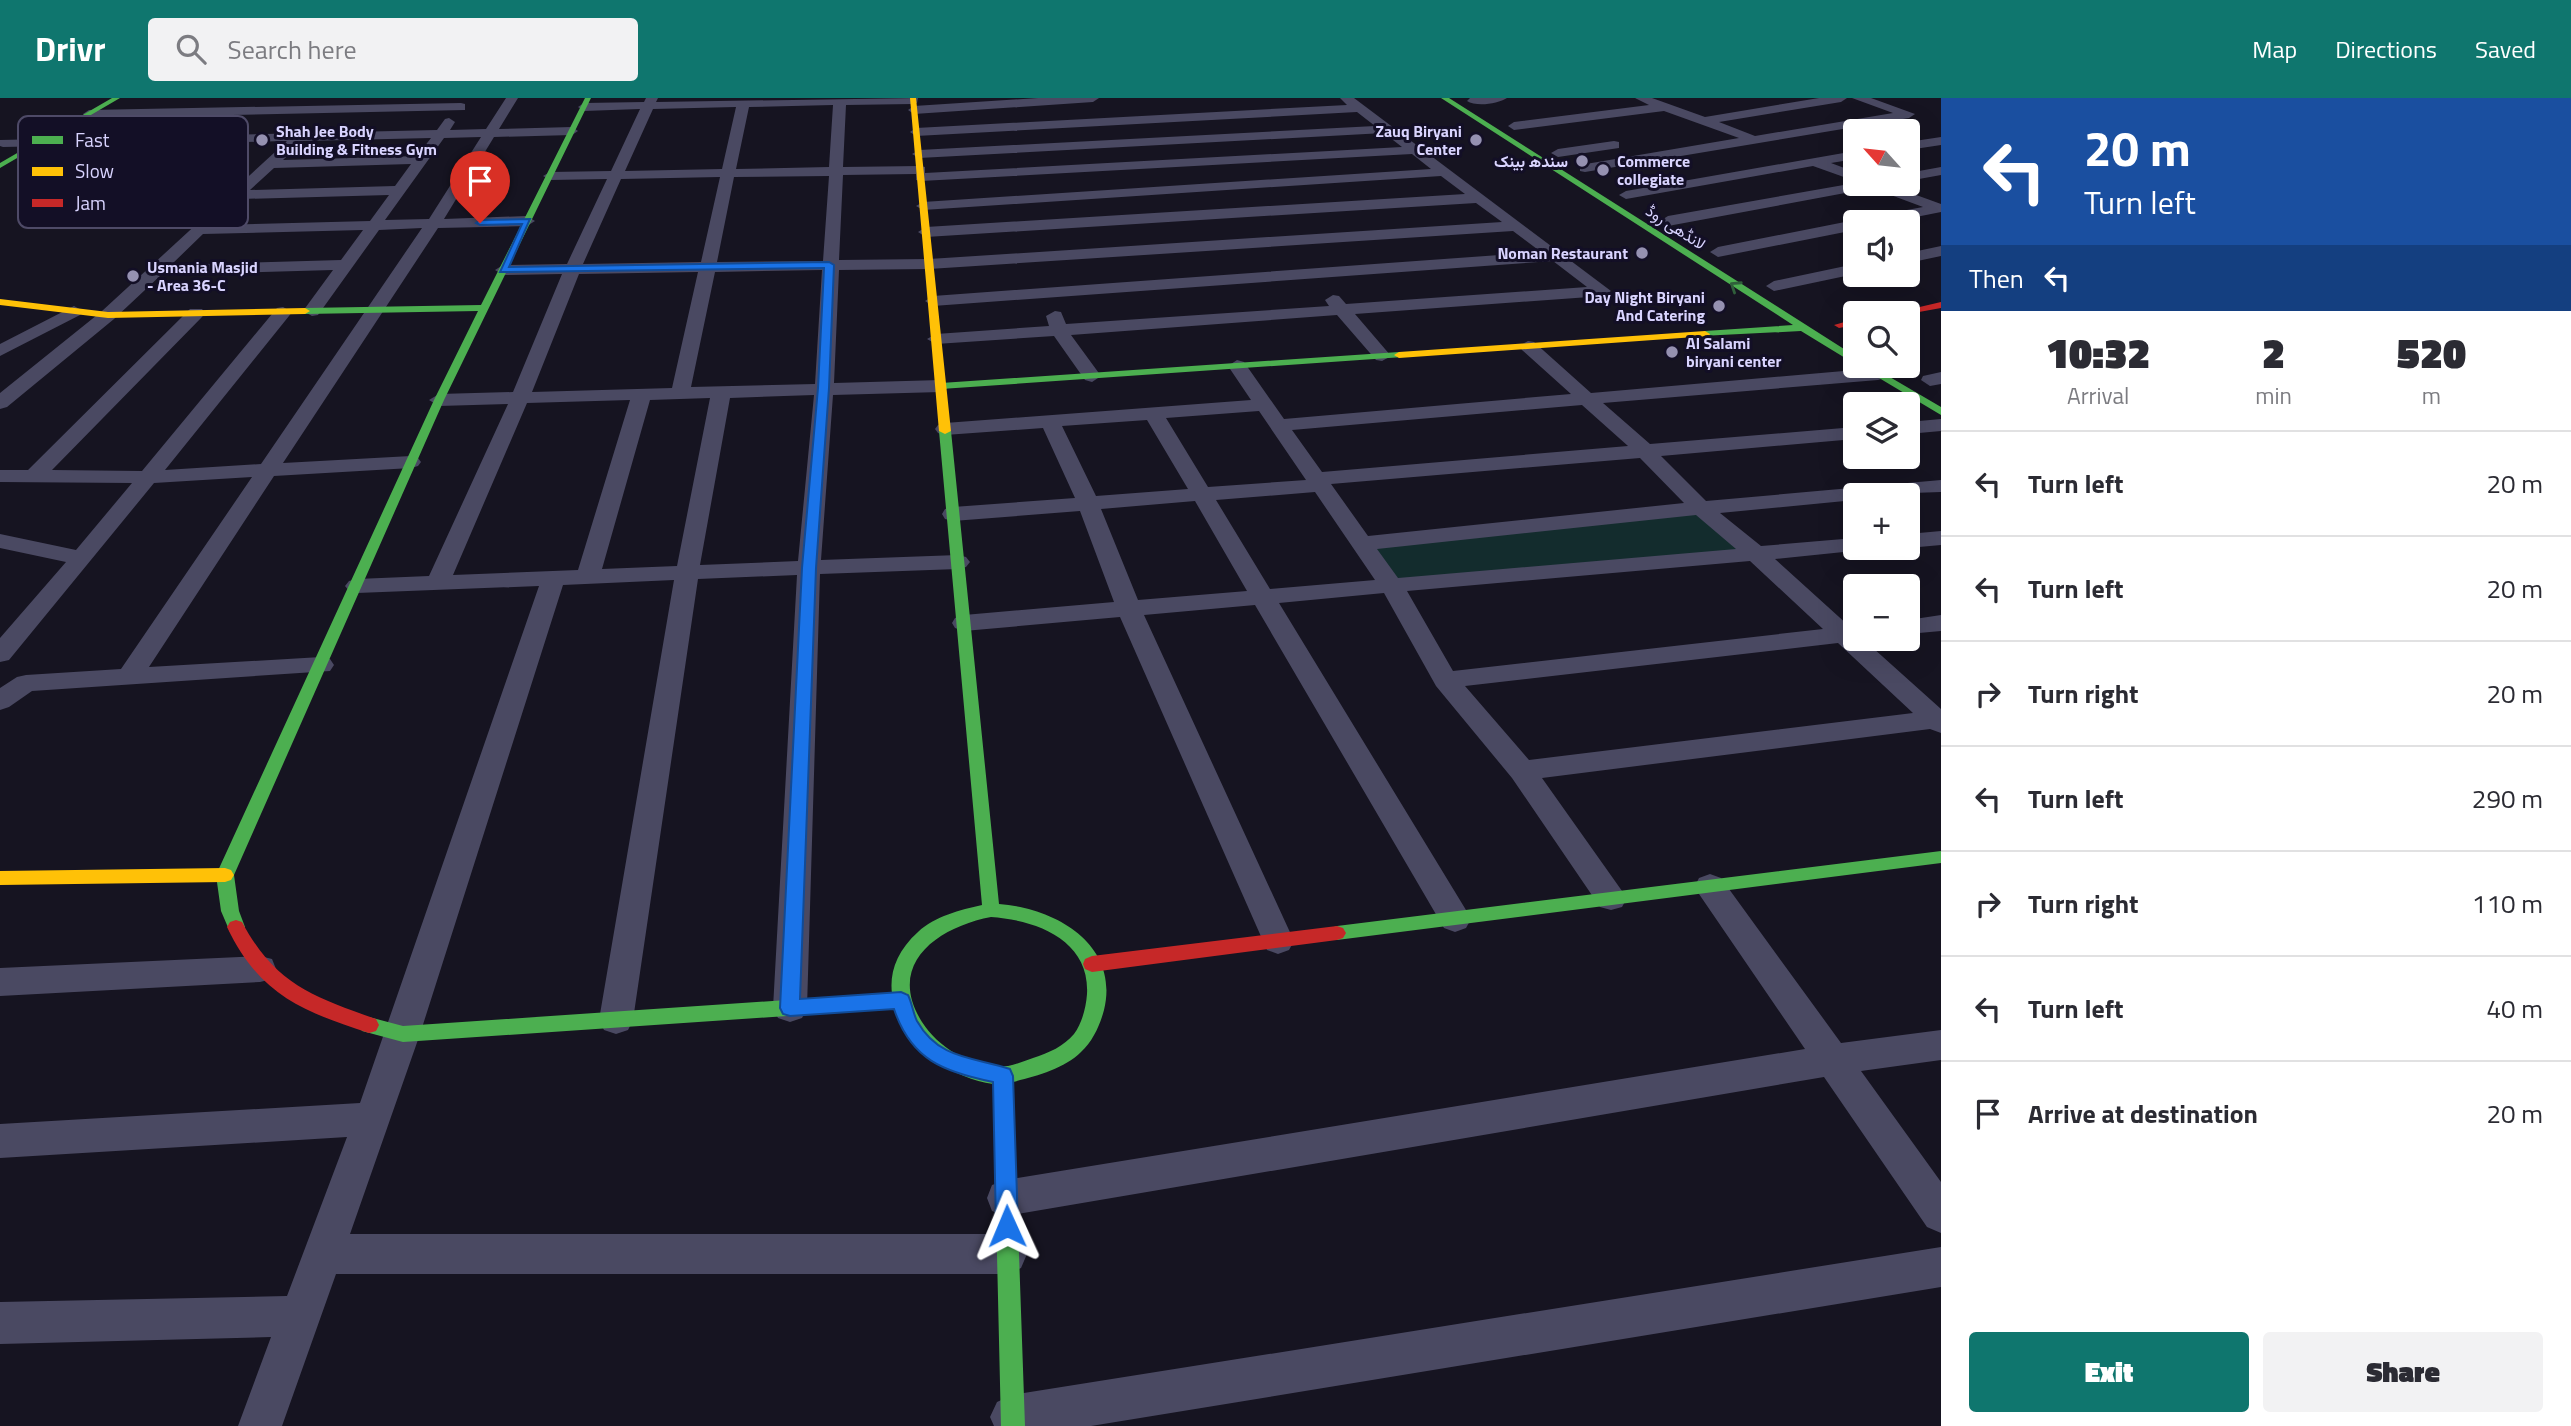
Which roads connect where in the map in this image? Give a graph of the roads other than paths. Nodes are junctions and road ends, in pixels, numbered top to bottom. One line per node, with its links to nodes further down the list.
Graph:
1 (117, 98): 22 (street)
2 (310, 98): 23 (street)
3 (512, 98): 30 (street)
4 (1093, 98): 19 (street)
5 (1163, 98): 25 (street)
6 (1444, 98): 110 (street, لانڈھی روڈ, one-way to 6)
7 (1501, 98): 12 (street)
8 (1682, 98): 16 (street)
9 (1841, 98): 27 (street)
10 (1858, 98): 38 (street)
11 (840, 100): 13 (street); 19 (street); 55 (street)
12 (1470, 100): 26 (street, لانڈھی روڈ)
13 (776, 101): 21 (street)
14 (651, 102): 15 (street); 18 (street); 61 (street)
15 (714, 102): 21 (street)
16 (1653, 102): 26 (street); 27 (street)
17 (464, 103): 23 (street); 32 (street)
18 (586, 103): 29 (street)
19 (913, 103): 31 (street)
20 (1352, 103): 25 (street); 28 (street)
21 (743, 105): 57 (street)
22 (88, 106): 23 (street); 24 (street)
23 (295, 111): 36 (street)
24 (59, 116)
25 (1180, 118): 31 (street); 37 (street)
26 (1514, 126): 44 (street, لانڈھی روڈ)
27 (1699, 127): 38 (street)
28 (1387, 129): 37 (street); 43 (street)
29 (572, 131): 30 (street); 60 (street)
30 (490, 132): 32 (street); 77 (street)
31 (916, 132): 52 (street)
32 (441, 133): 34 (street); 47 (street)
33 (18, 135): 41 (street)
34 (300, 136): 36 (street); 50 (street)
35 (248, 137): 36 (street)
36 (267, 137)
37 (1195, 138): 48 (street); 52 (street)
38 (1753, 140): 49 (street); 53 (street)
39 (1941, 141): 42 (street)
40 (1626, 143): 44 (street)
41 (2, 144)
42 (1920, 144)
43 (1415, 150): 48 (street); 56 (street)
44 (1558, 153): 53 (street, لانڈھی روڈ)
45 (18, 156): 51 (street)
46 (1843, 157): 49 (street)
47 (422, 160): 50 (street); 65 (street)
48 (1216, 161): 52 (street); 63 (street)
49 (1814, 162): 58 (street); 67 (street)
50 (270, 164): 62 (street)
51 (0, 166)
52 (920, 167): 55 (street); 70 (street)
53 (1585, 168): 67 (street, لانڈھی روڈ)
54 (1941, 171): 59 (street)
55 (835, 172): 57 (street); 91 (street)
56 (1444, 172): 63 (street); 69 (street)
57 (728, 173): 61 (street); 93 (street)
58 (1843, 173)
59 (1920, 175)
60 (550, 176): 61 (street); 75 (street)
61 (614, 176): 94 (street)
62 (248, 185)
63 (1236, 185): 70 (street); 72 (street)
64 (1843, 188): 74 (street)
65 (400, 190): 66 (street); 76 (street)
66 (248, 195)
67 (1626, 195): 74 (street, لانڈھی روڈ)
68 (1906, 196): 71 (street)
69 (1479, 198): 72 (street); 79 (street)
70 (923, 205): 82 (street)
71 (1940, 208): 73 (street)
72 (1261, 212): 78 (street); 88 (street)
73 (1920, 212)
74 (1658, 215): 83 (street, لانڈھی روڈ)
75 (527, 221): 77 (street); 96 (street)
76 (375, 224): 77 (street); 81 (street); 90 (street)
77 (433, 224): 105 (street)
78 (1029, 226): 82 (street); 98 (street)
79 (1516, 226): 87 (street); 88 (street)
80 (1843, 227): 84 (street)
81 (200, 230): 95 (street)
82 (926, 232): 89 (street)
83 (1688, 233)
84 (1713, 249): 92 (street, لانڈھی روڈ)
85 (1941, 251): 86 (street)
86 (1920, 255)
87 (1556, 256): 88 (street); 106 (street)
88 (1298, 258): 98 (street); 98 (street); 106 (street)
89 (929, 264): 91 (street); 98 (street); 100 (street)
90 (345, 265): 95 (street); 108 (street)
91 (829, 265): 93 (street); 127 (street)
92 (1739, 265)
93 (710, 266): 94 (street); 129 (street)
94 (573, 268): 96 (street); 131 (street)
95 (157, 270): 112 (street)
96 (503, 270): 103 (street)
97 (1843, 271): 99 (street)
98 (1042, 275): 100 (street); 114 (street)
99 (1767, 283): 110 (street)
100 (933, 301): 116 (street)
101 (0, 302): 107 (street)
102 (1941, 305): 104 (street)
103 (484, 307): 105 (street); 133 (street)
104 (1920, 309)
105 (374, 310): 108 (street); 145 (street)
106 (1342, 310): 114 (street); 121 (street)
107 (74, 311): 112 (street); 119 (street)
108 (312, 311): 109 (street)
109 (283, 312): 111 (street); 148 (street)
110 (1774, 312): 113 (street, لانڈھی روڈ)
111 (196, 313): 112 (street); 147 (street)
112 (108, 315): 134 (street)
113 (1800, 328): 117 (street, لانڈھی روڈ); 118 (street)
114 (1059, 331): 116 (street); 124 (street)
115 (1843, 337): 117 (street)
116 (936, 339): 126 (street)
117 (1822, 341): 120 (street, لانڈھی روڈ)
118 (1528, 346): 121 (street); 132 (street)
119 (0, 351)
120 (1843, 353)
121 (1382, 356): 122 (street)
122 (1237, 366): 124 (street); 137 (street)
123 (1843, 373): 132 (street)
124 (1092, 376): 126 (street)
125 (1884, 378): 135 (street)
126 (941, 386): 127 (street); 141 (street)
127 (824, 388): 128 (street); 163 (street)
128 (721, 392): 129 (street); 164 (street)
129 (680, 393): 130 (street)
130 (642, 394): 131 (street); 165 (street)
131 (520, 398): 133 (street); 167 (street)
132 (1587, 399): 137 (street); 143 (street)
133 (439, 400): 144 (street)
134 (0, 403)
135 (1941, 412)
136 (1153, 413): 137 (street); 138 (street); 151 (street)
137 (1271, 415): 149 (street)
138 (1050, 421): 141 (street); 152 (street)
139 (1941, 425): 140 (street)
140 (1920, 427)
141 (945, 429): 154 (street)
142 (1843, 434): 143 (street)
143 (1644, 451): 149 (street); 153 (street)
144 (411, 462): 145 (street); 169 (street)
145 (269, 470): 148 (street); 181 (street)
146 (0, 476): 147 (street)
147 (33, 476): 148 (street)
148 (148, 477): 161 (street)
149 (1318, 482): 151 (street); 158 (street)
150 (1941, 486): 153 (street)
151 (1204, 494): 152 (street); 170 (street)
152 (1088, 503): 154 (street); 171 (street)
153 (1701, 508): 158 (street); 160 (street)
154 (953, 514): 162 (street)
155 (1941, 538): 156 (street)
156 (1920, 540)
157 (0, 541): 161 (street)
158 (1362, 544): 168 (street)
159 (1843, 546): 160 (street)
160 (1755, 553): 168 (street); 175 (street)
161 (82, 558): 178 (street)
162 (958, 562): 163 (street); 172 (street)
163 (809, 568): 164 (street); 199 (street)
164 (687, 573): 165 (street); 200 (street)
165 (588, 576): 166 (street)
166 (553, 578): 167 (street); 201 (street)
167 (438, 582): 169 (street)
168 (1391, 585): 170 (street); 182 (street)
169 (357, 586): 180 (street)
170 (1265, 598): 171 (street); 193 (street)
171 (1129, 609): 172 (street); 194 (street)
172 (964, 622): 192 (street)
173 (1941, 622): 174 (street)
174 (1920, 625)
175 (1843, 629)
176 (1843, 635): 182 (street)
177 (1867, 651): 185 (street)
178 (0, 654)
179 (0, 660): 183 (street)
180 (321, 665): 181 (street); 188 (street)
181 (129, 677): 183 (street)
182 (1445, 680): 186 (street)
183 (26, 683): 184 (street)
184 (0, 701)
185 (1939, 721): 186 (street)
186 (1522, 771): 191 (street)
187 (1941, 857): 190 (street)
188 (225, 875): 189 (street); 196 (street)
189 (0, 878)
190 (1710, 886): 191 (street); 203 (street)
191 (1611, 898): 193 (street)
192 (991, 909): 195 (street); 198 (street)
193 (1455, 919): 194 (street)
194 (1278, 941): 195 (street)
195 (1092, 964): 204 (street)
196 (260, 968): 197 (street); 201 (street)
197 (0, 982)
198 (901, 1000): 199 (street); 204 (street)
199 (790, 1008): 200 (street)
200 (616, 1020): 201 (street)
201 (404, 1034): 205 (street)
202 (1941, 1045): 203 (street)
203 (1832, 1060): 207 (street); 208 (street)
204 (1003, 1076): 207 (street)
205 (373, 1119): 206 (street); 209 (street)
206 (0, 1141)
207 (1006, 1198): 210 (street)
208 (1941, 1214)
209 (323, 1254): 210 (street); 212 (street)
210 (1007, 1254): 214 (street)
211 (1941, 1267): 214 (street)
212 (301, 1316): 213 (street); 215 (street)
213 (0, 1323)
214 (1013, 1421)
215 (260, 1426)

